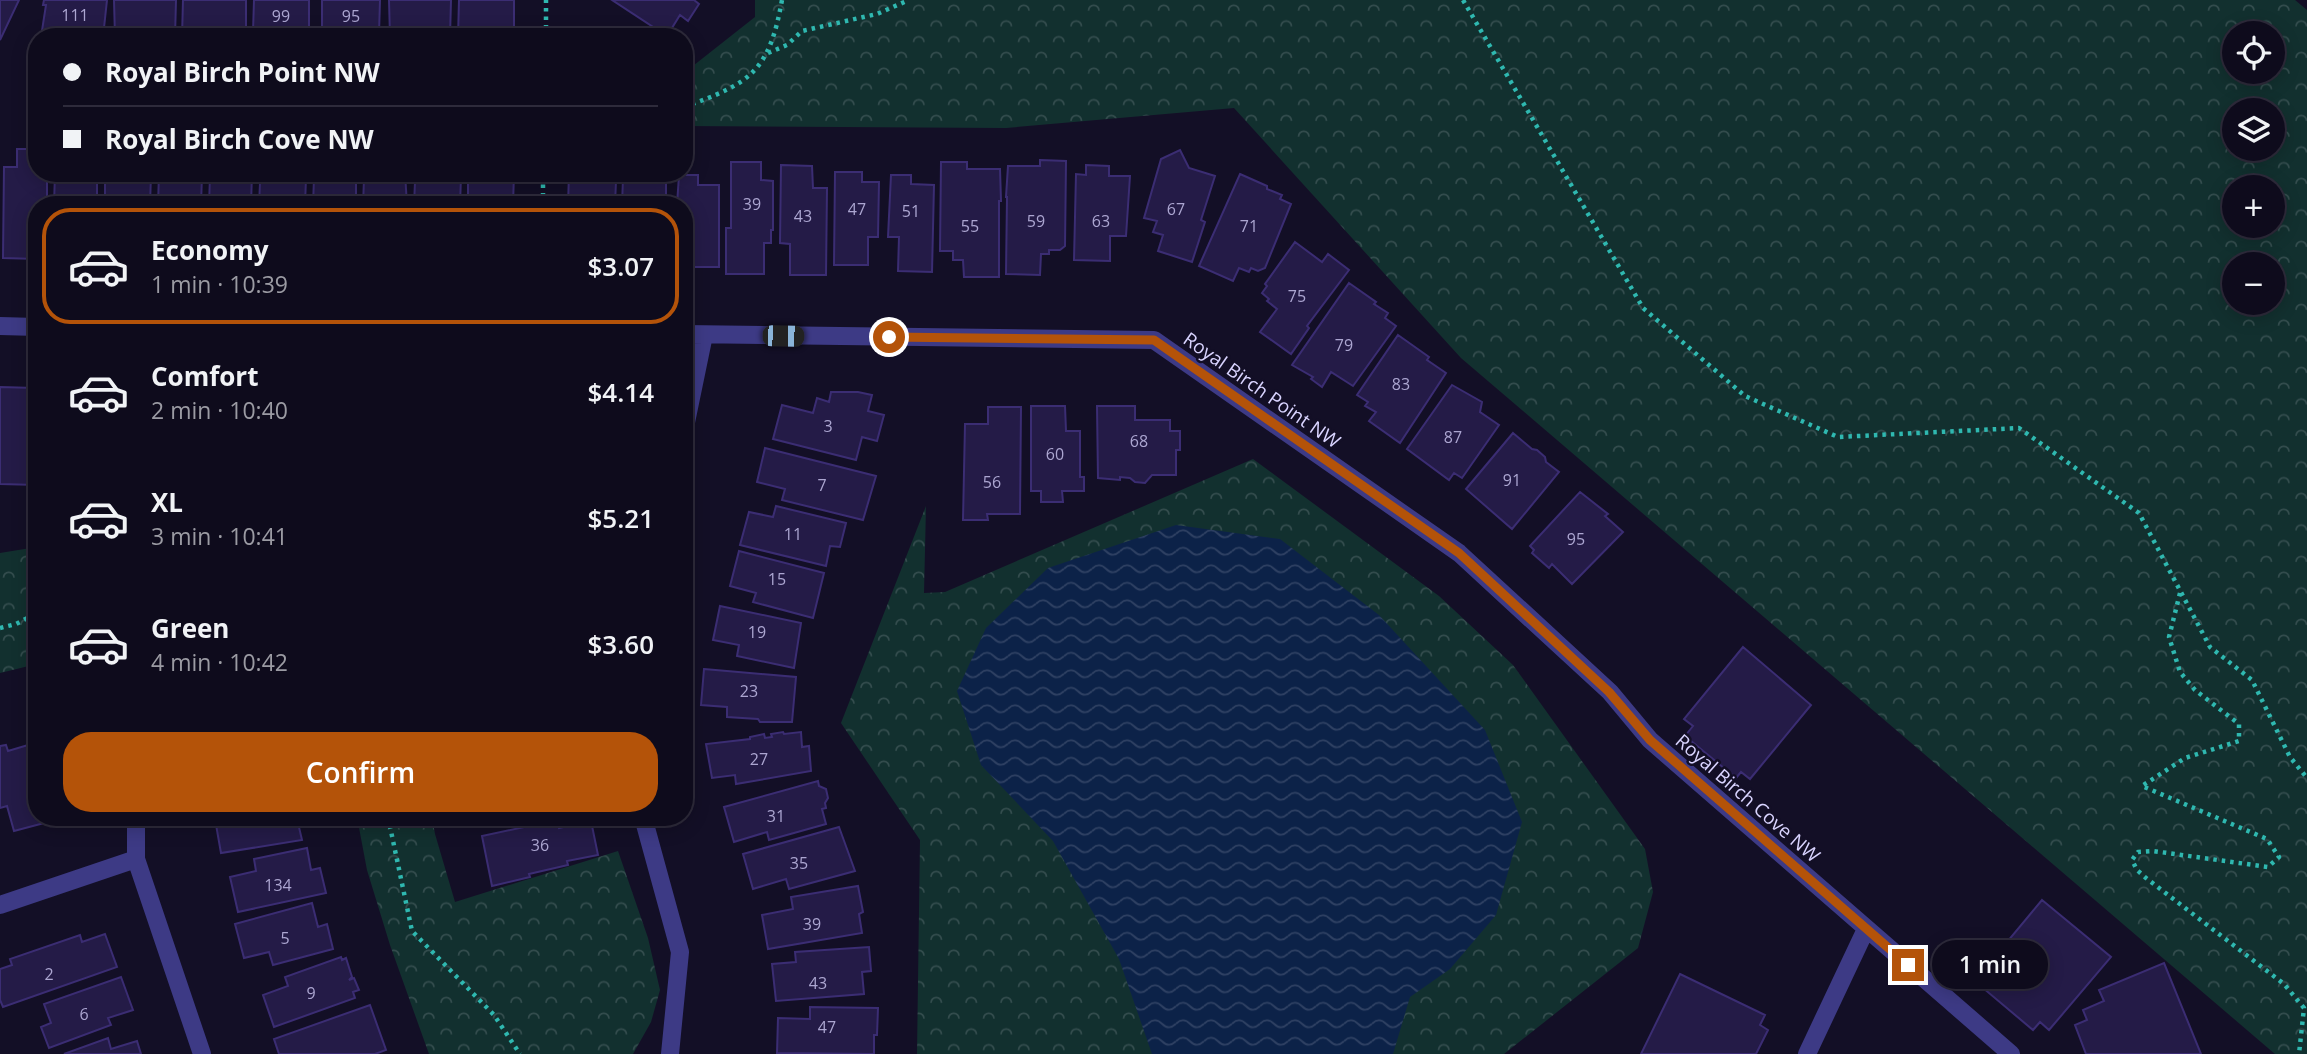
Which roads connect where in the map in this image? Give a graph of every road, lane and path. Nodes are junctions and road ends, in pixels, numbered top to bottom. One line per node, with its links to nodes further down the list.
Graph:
1 (547, 0): 5 (path)
2 (782, 0): 6 (path)
3 (909, 0): 6 (path)
4 (1463, 0): 13 (path)
5 (546, 28)
6 (767, 54): 7 (path)
7 (693, 103)
8 (0, 326): 9 (street)
9 (28, 327)
10 (693, 334): 11 (street, Royal Birch Point NW)
11 (704, 335): 12 (street); 16 (street, Royal Birch Point NW)
12 (693, 388)
13 (2180, 593): 17 (path); 29 (path)
14 (28, 618): 15 (path)
15 (0, 628)
16 (1609, 692): 23 (street, Royal Birch Cove NW)
17 (2307, 778)
18 (136, 826): 21 (street)
19 (390, 826): 25 (path)
20 (645, 826): 26 (street)
21 (136, 859): 22 (street); 24 (street)
22 (0, 905)
23 (1866, 929): 27 (street); 28 (street, Royal Birch Cove NW)
24 (202, 1054)
25 (520, 1054)
26 (670, 1054)
27 (1807, 1054)
28 (2011, 1054)
29 (2299, 1054)

